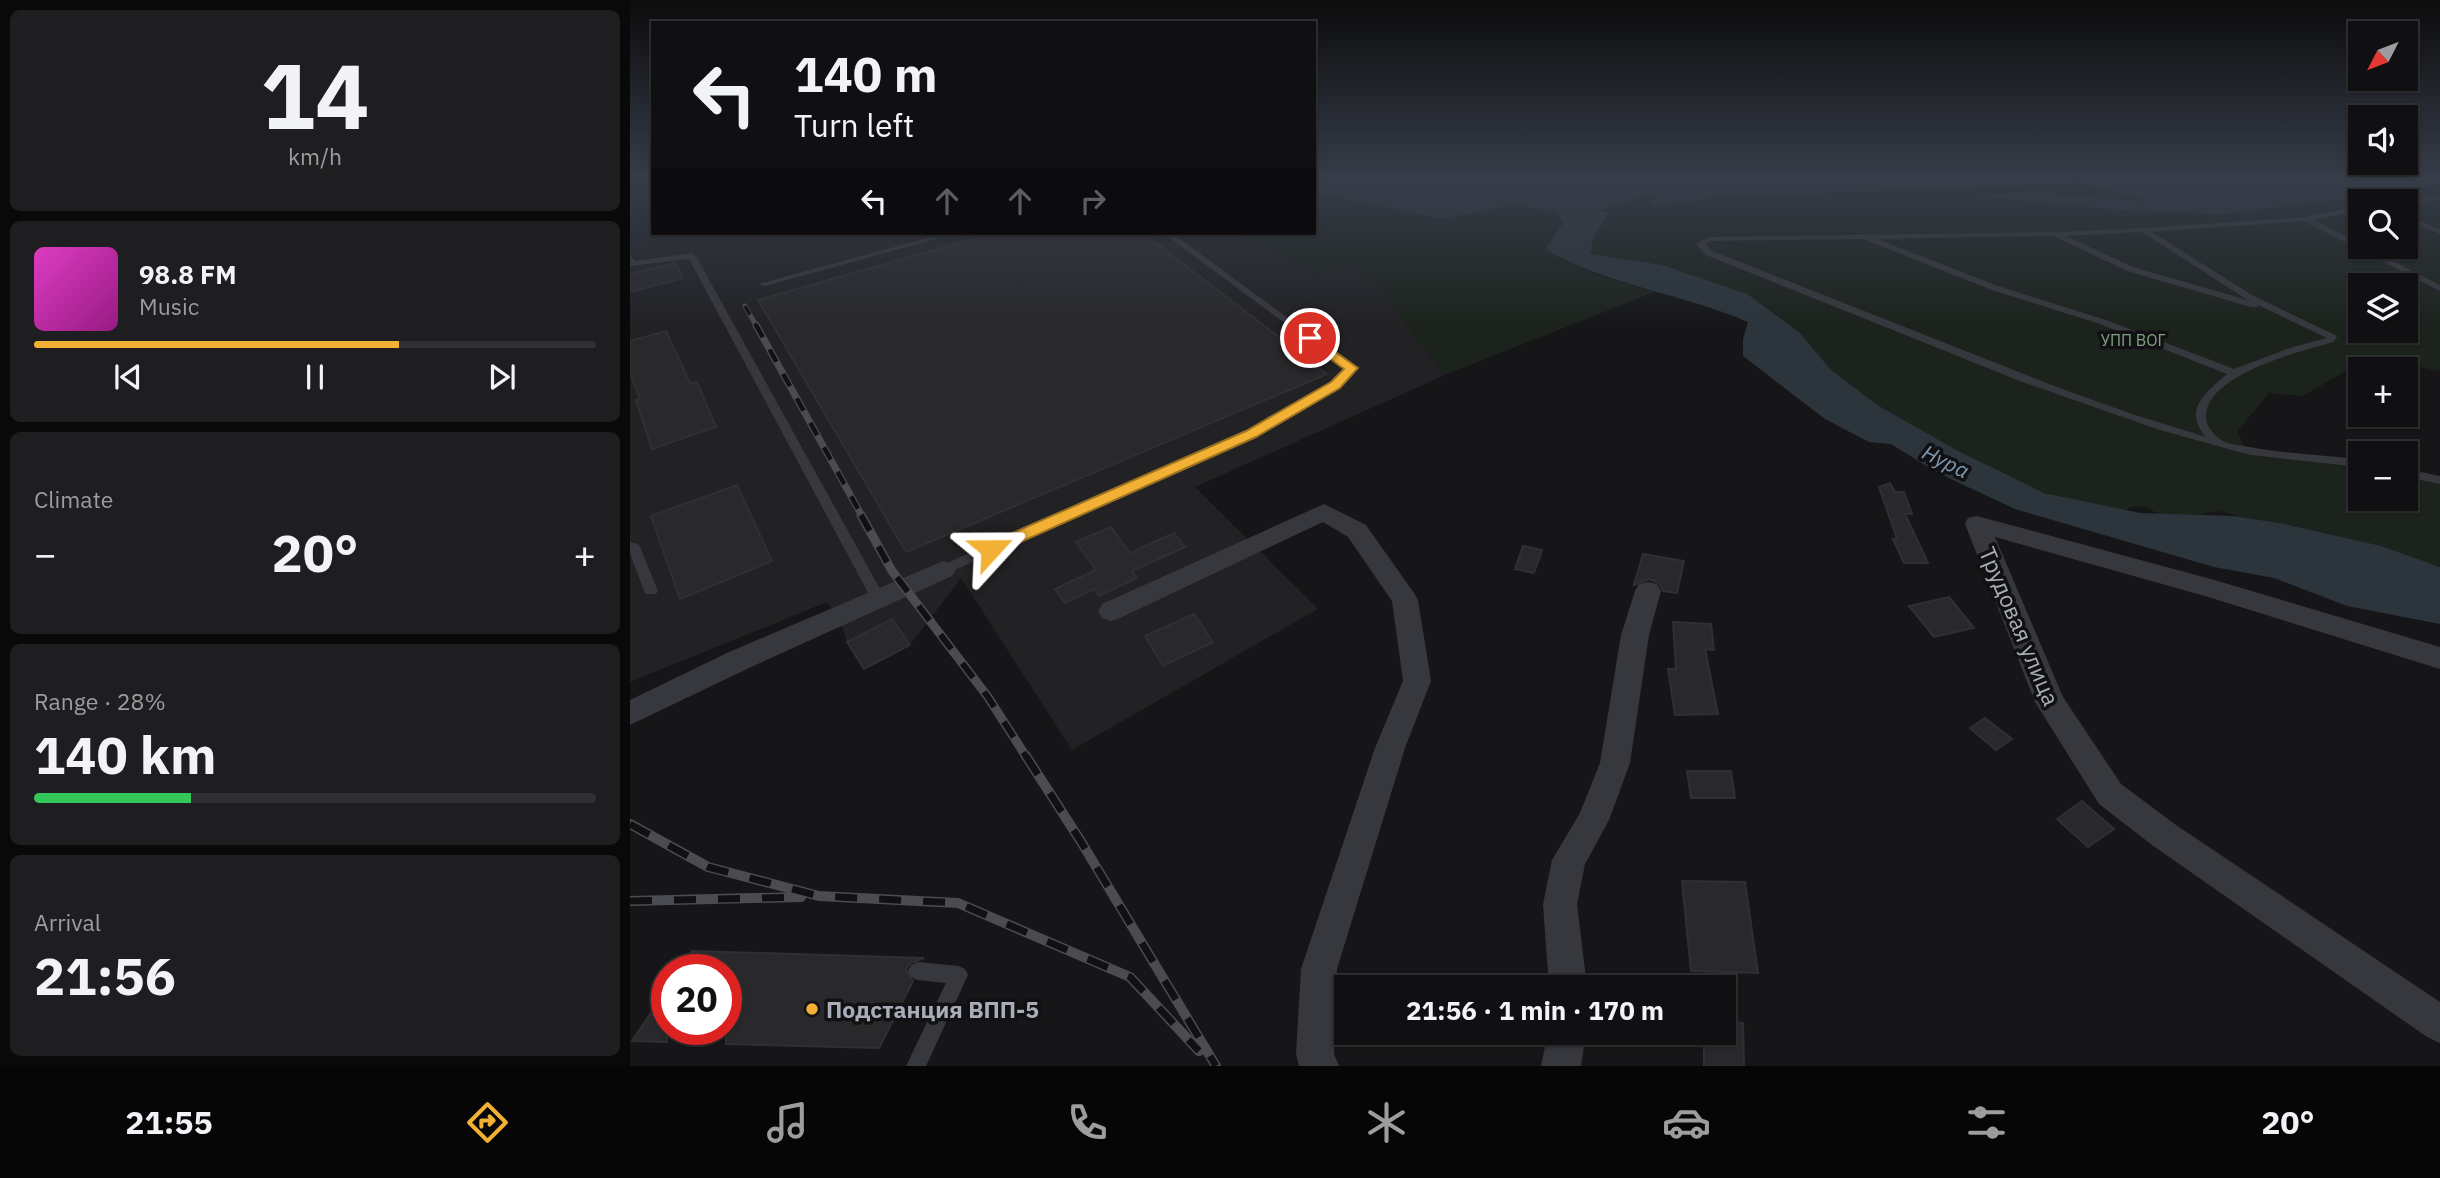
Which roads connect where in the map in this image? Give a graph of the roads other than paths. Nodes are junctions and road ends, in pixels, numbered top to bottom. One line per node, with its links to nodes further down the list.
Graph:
1 (2177, 228): 3 (lane)
2 (2322, 228): 10 (lane)
3 (2144, 230): 4 (lane); 11 (lane)
4 (2057, 234): 7 (lane); 11 (lane)
5 (946, 235): 9 (lane)
6 (1170, 235): 18 (lane)
7 (1864, 237): 12 (lane); 13 (lane)
8 (630, 259): 21 (lane)
9 (762, 284)
10 (2440, 288)
11 (2274, 310): 12 (lane)
12 (2234, 373): 13 (lane)
13 (2218, 443): 14 (lane)
14 (2348, 461)
15 (2418, 475): 16 (lane)
16 (2440, 480)
17 (630, 546): 20 (lane)
18 (943, 570): 21 (street)
19 (1648, 591): 26 (street)
20 (652, 592)
21 (878, 598): 24 (street)
22 (1111, 611): 30 (street)
23 (2440, 658): 27 (street, Трудовая улица)
24 (630, 713)
25 (917, 971): 29 (lane)
26 (1567, 975)
27 (2440, 1024)
28 (1565, 1045): 31 (street)
29 (916, 1066)
30 (1319, 1066)
31 (1561, 1066)

